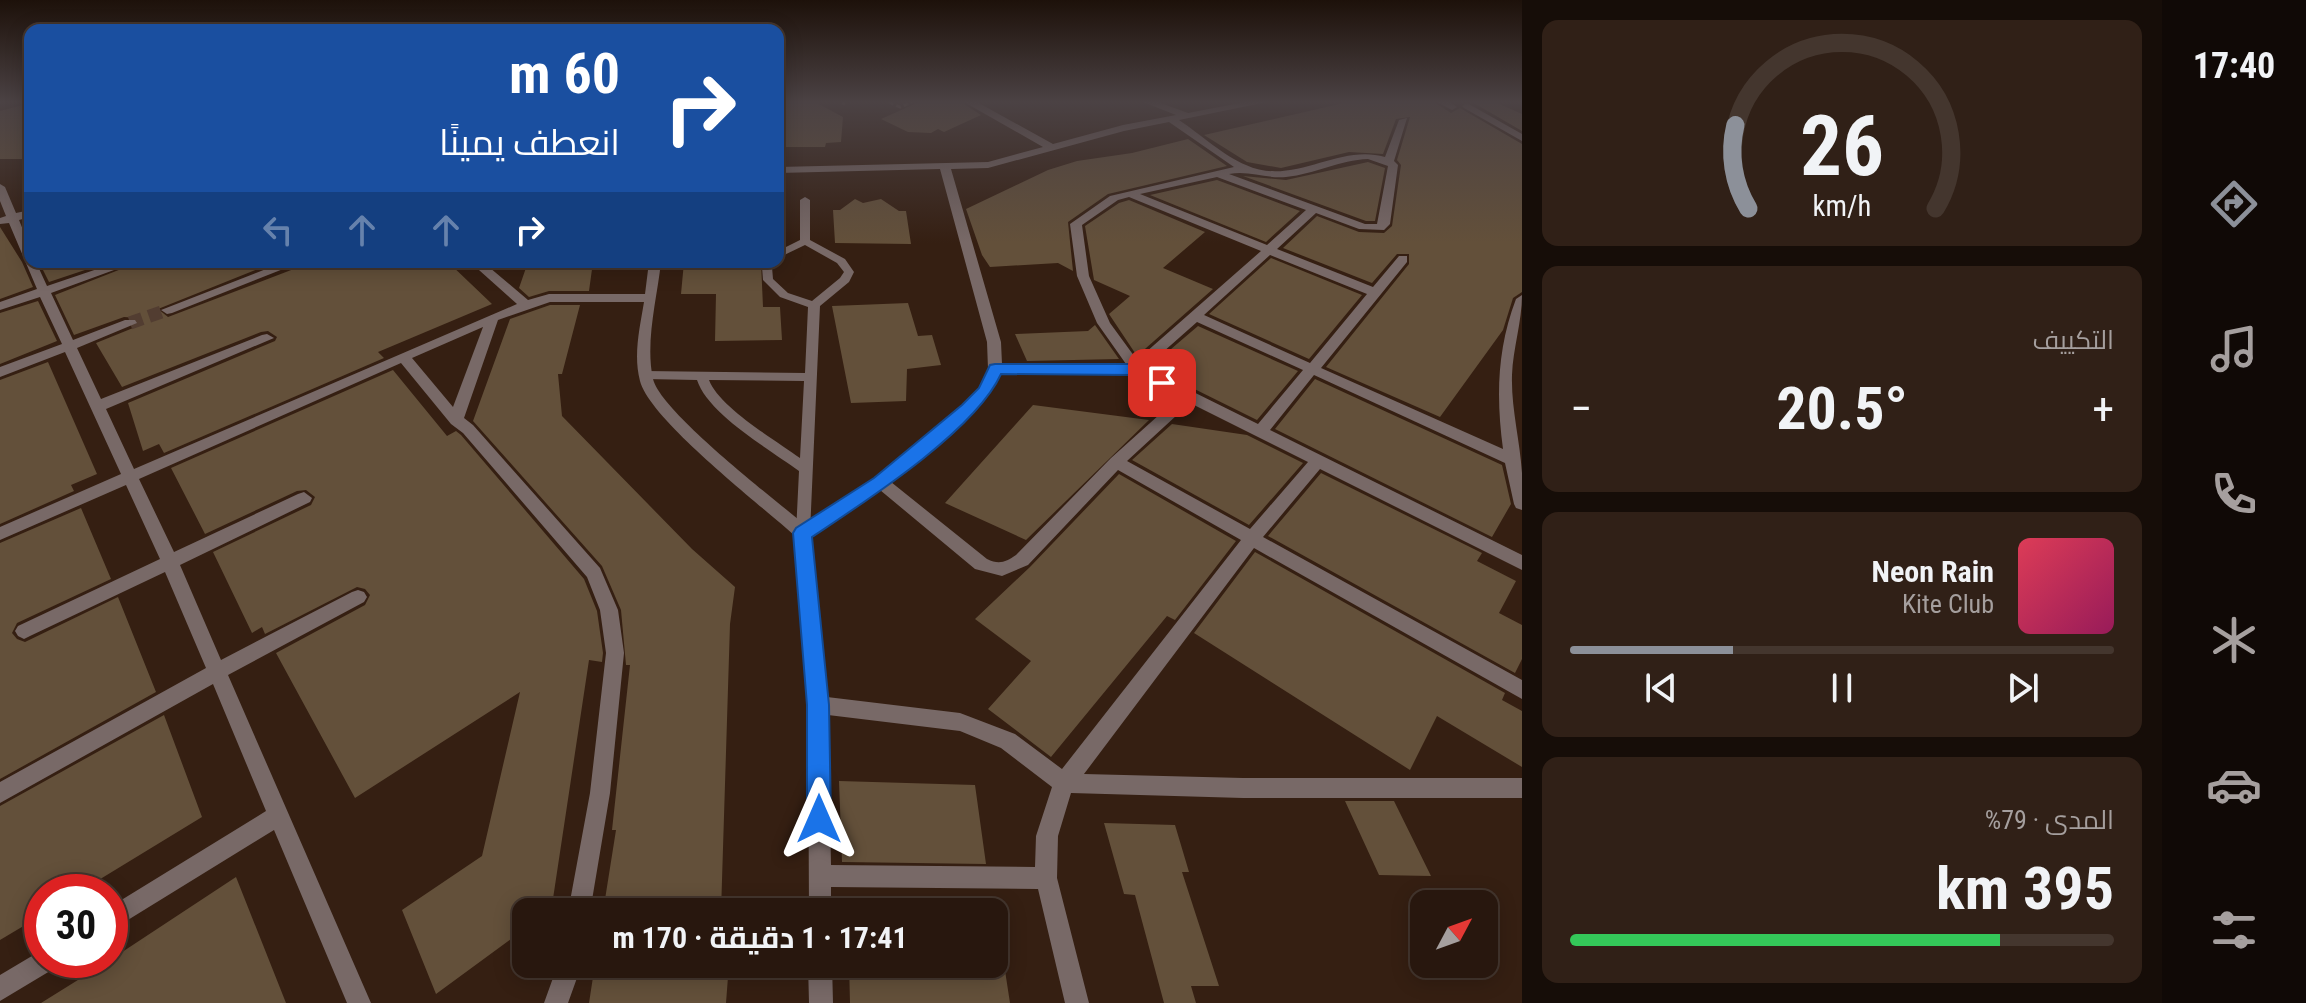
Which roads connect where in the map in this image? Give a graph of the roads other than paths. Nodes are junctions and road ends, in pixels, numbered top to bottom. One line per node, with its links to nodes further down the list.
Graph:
1 (1049, 149): 5 (street)
2 (1215, 149): 6 (street)
3 (1393, 149): 4 (street)
4 (1389, 161): 6 (street); 12 (street)
5 (945, 167): 7 (street); 39 (street)
6 (1243, 168): 8 (street)
7 (784, 170)
8 (1218, 174): 10 (street); 12 (street)
9 (0, 187): 13 (street)
10 (1129, 193): 15 (street); 40 (street)
11 (805, 200): 14 (lane)
12 (1314, 209): 15 (street)
13 (5, 220): 16 (street)
14 (805, 241): 17 (lane); 30 (lane)
15 (1269, 247): 26 (street); 33 (street)
16 (24, 252)
17 (784, 252)
18 (1403, 259): 26 (street)
19 (33, 268): 25 (street)
20 (113, 268): 25 (street)
21 (279, 268): 32 (street)
22 (483, 268): 29 (street)
23 (654, 268): 27 (street)
24 (767, 268): 30 (lane)
25 (44, 292): 31 (street); 37 (street)
26 (1373, 292): 41 (street)
27 (650, 298): 29 (street); 43 (street)
28 (1522, 299): 50 (street)
29 (526, 305): 34 (street)
30 (814, 305): 45 (lane)
31 (0, 306)
32 (167, 310)
33 (1195, 316): 40 (street); 41 (street)
34 (492, 319): 38 (street); 48 (street)
35 (130, 323): 37 (street)
36 (267, 338): 47 (street)
37 (68, 347): 42 (street); 47 (street)
38 (403, 356): 48 (street); 54 (street)
39 (995, 369): 40 (street); 55 (street)
40 (1136, 369): 46 (street)
41 (1314, 370): 49 (street); 50 (street)
42 (0, 372)
43 (645, 375): 44 (lane); 58 (street)
44 (701, 375): 45 (lane); 53 (lane)
45 (812, 377): 53 (lane)
46 (1189, 396): 49 (street); 52 (street)
47 (96, 407): 54 (street)
48 (456, 420): 74 (street)
49 (1260, 432): 51 (street)
50 (1511, 459): 57 (street)
51 (1318, 461): 60 (street); 62 (street)
52 (1116, 462): 55 (street); 60 (street)
53 (807, 470): 58 (lane)
54 (130, 476): 59 (street); 61 (street)
55 (881, 482): 58 (street)
56 (304, 498): 61 (street)
57 (1522, 504)
58 (803, 533): 67 (street)
59 (0, 534)
60 (1251, 540): 66 (street); 68 (street)
61 (169, 560): 64 (street); 65 (street)
62 (1522, 563)
63 (358, 597): 65 (street)
64 (24, 631)
65 (215, 673): 70 (street); 71 (street)
66 (1522, 690)
67 (818, 705): 68 (street); 72 (street)
68 (1064, 783): 69 (street); 73 (street)
69 (1522, 788)
70 (0, 793)
71 (277, 816): 76 (street); 81 (street)
72 (819, 876): 73 (street); 75 (street)
73 (1046, 878): 84 (street)
74 (581, 898)
75 (820, 898)
76 (128, 909)
77 (24, 974): 80 (street)
78 (565, 978): 82 (street)
79 (820, 978): 83 (street)
80 (0, 989)
81 (352, 1000)
82 (556, 1003)
83 (821, 1003)
84 (1077, 1003)

